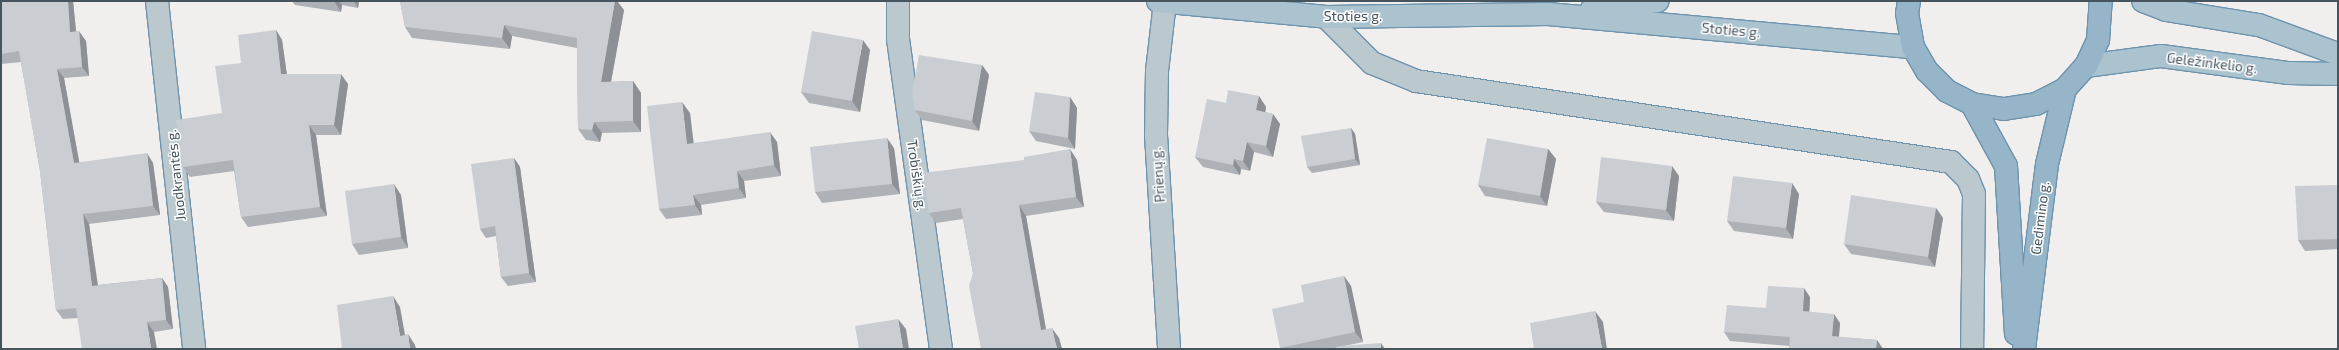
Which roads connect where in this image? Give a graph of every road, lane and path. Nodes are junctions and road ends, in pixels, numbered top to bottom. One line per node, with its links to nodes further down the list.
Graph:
1 (157, 1): 18 (street, Juodkrantės g.)
2 (898, 1): 19 (street, Trobiškių g.)
3 (1656, 1): 9 (main road, Stoties g.)
4 (1909, 1): 12 (highway)
5 (2101, 1): 14 (highway)
6 (2143, 1): 11 (main road)
7 (2204, 1): 11 (main road)
8 (1162, 2): 10 (main road, Stoties g.); 20 (street, Prienų g.)
9 (1548, 14): 10 (main road, Stoties g.); 12 (main road, Stoties g.)
10 (1326, 17): 21 (street)
11 (2259, 25): 13 (main road)
12 (1913, 47): 17 (highway)
13 (2338, 54)
14 (2086, 66): 15 (main road, Geležinkelio g.); 16 (highway)
15 (2338, 74)
16 (2065, 89): 17 (highway); 23 (highway, Gedimino g.)
17 (1972, 104): 22 (highway, Gedimino g.)
18 (194, 349)
19 (941, 349)
20 (1169, 349)
21 (1972, 349)
22 (2017, 349)
23 (2024, 349)

